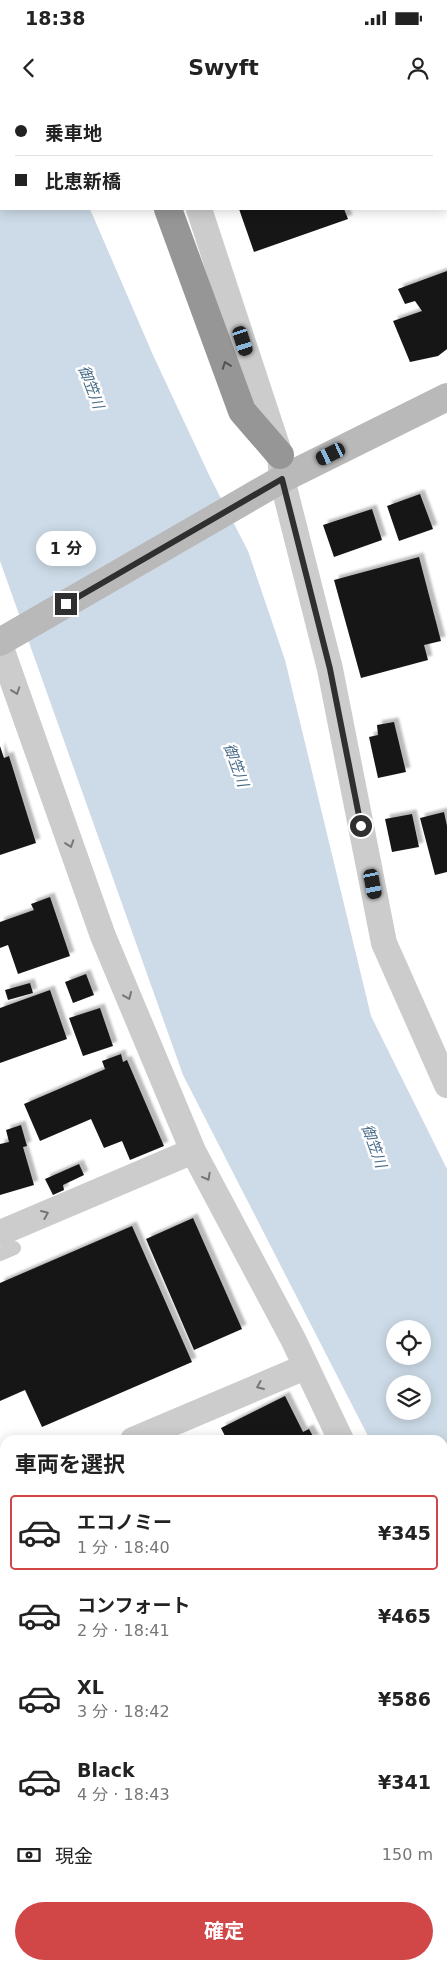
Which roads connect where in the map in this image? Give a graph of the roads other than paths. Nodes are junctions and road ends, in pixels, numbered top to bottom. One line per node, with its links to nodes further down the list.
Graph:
1 (168, 210): 4 (highway, one-way to 1)
2 (199, 210): 4 (street)
3 (447, 397): 4 (street)
4 (281, 467): 5 (street); 6 (street)
5 (0, 643): 8 (street, one-way to 8)
6 (438, 1039): 7 (street)
7 (447, 1085)
8 (193, 1151): 9 (street, one-way to 8); 11 (street, one-way to 11)
9 (7, 1240): 10 (lane)
10 (0, 1254)
11 (305, 1367): 12 (street, one-way to 12); 13 (street)
12 (145, 1435)
13 (339, 1435)

